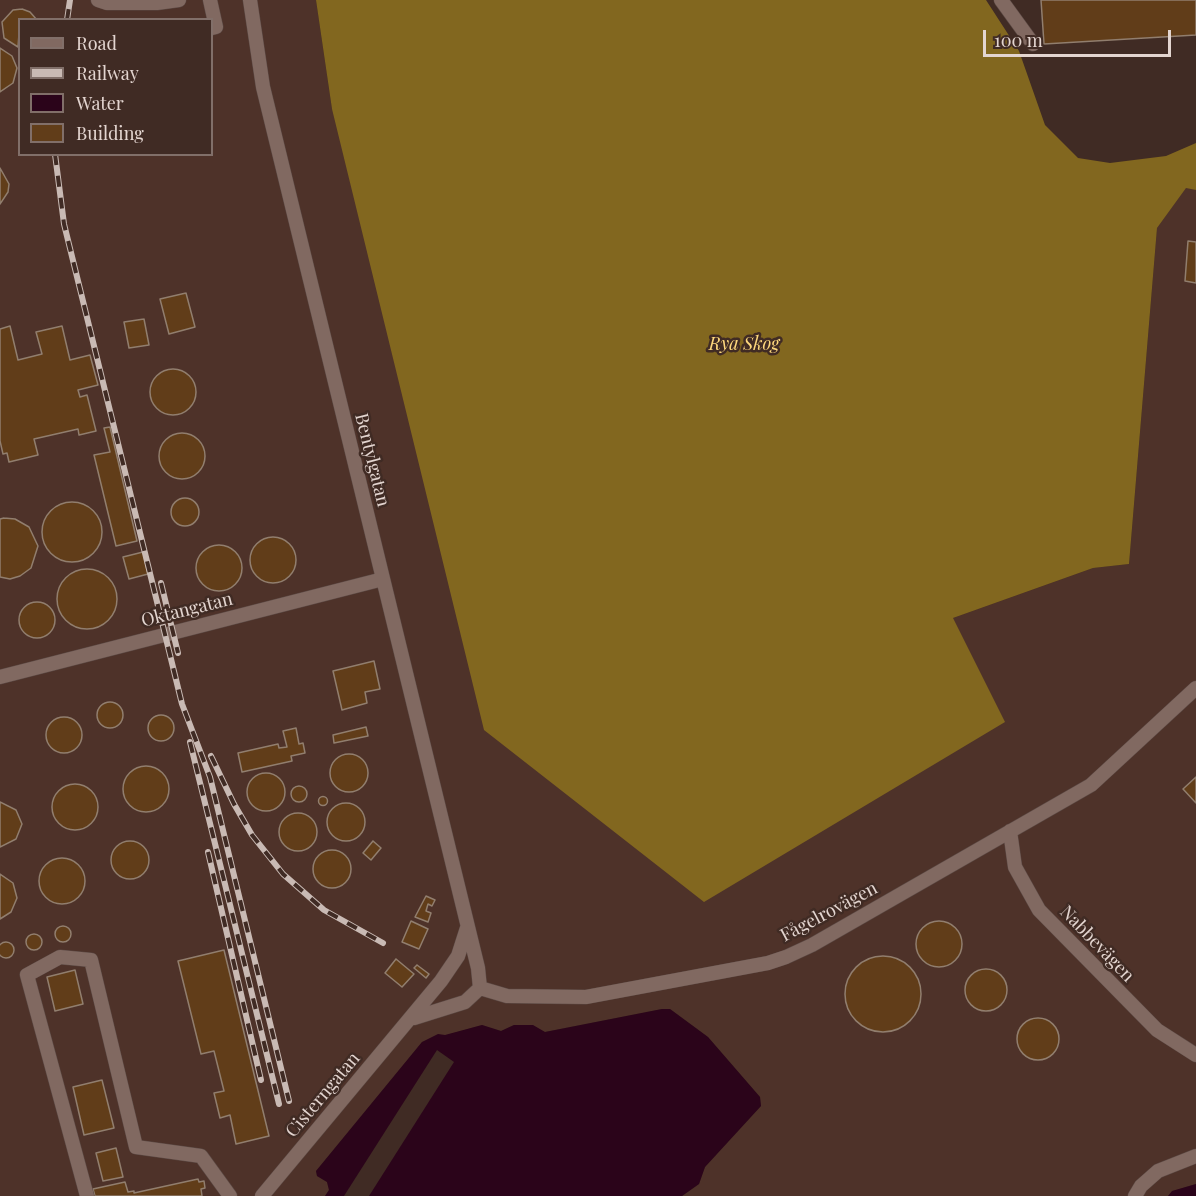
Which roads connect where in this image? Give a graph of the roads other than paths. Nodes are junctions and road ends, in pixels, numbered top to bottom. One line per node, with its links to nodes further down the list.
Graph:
1 (98, 0): 2 (lane)
2 (179, 0)
3 (210, 0): 6 (lane)
4 (250, 0): 8 (lane, Bentylgatan)
5 (1001, 0): 7 (lane)
6 (213, 28)
7 (1033, 44)
8 (383, 579): 9 (lane, Oktangatan); 12 (lane, Bentylgatan)
9 (0, 677)
10 (1196, 688): 11 (lane, Fågelrovägen)
11 (1010, 831): 13 (lane, Fågelrovägen); 15 (lane, Nabbevägen)
12 (467, 927): 13 (lane); 14 (lane, Cisterngatan)
13 (480, 988): 14 (lane)
14 (412, 1019): 19 (lane, Cisterngatan)
15 (1196, 1055)
16 (1196, 1156): 20 (lane)
17 (87, 1196): 18 (lane)
18 (230, 1196)
19 (262, 1196)
20 (1135, 1196)

